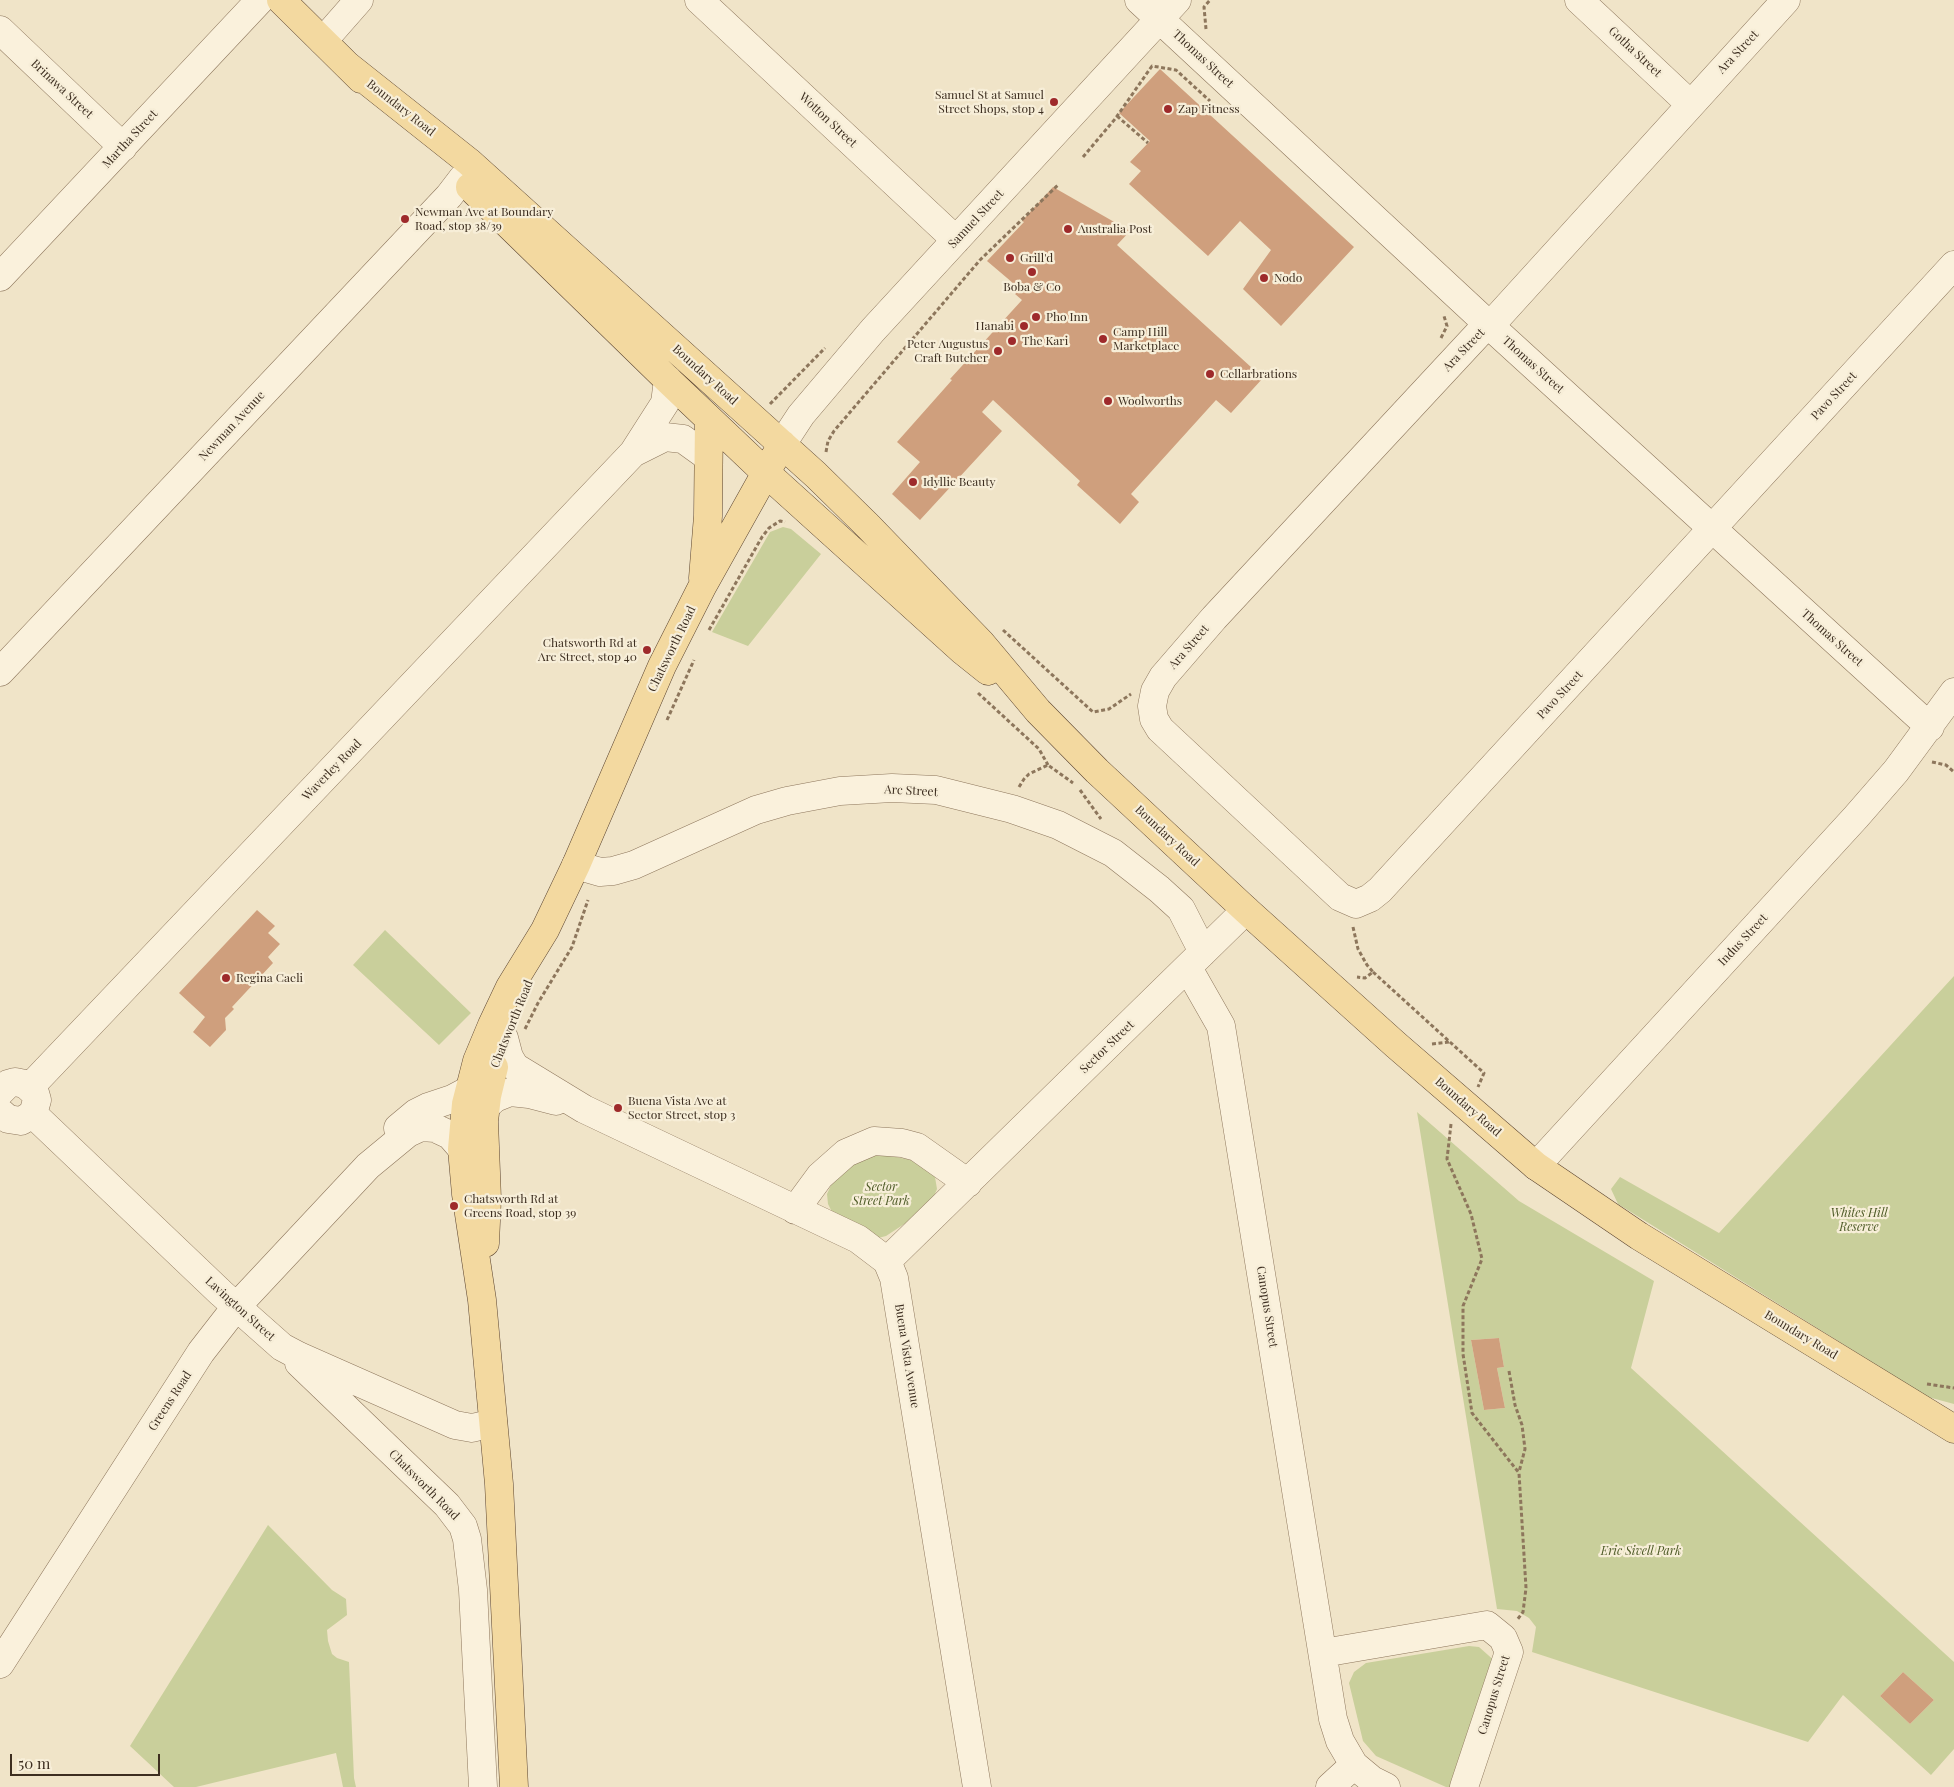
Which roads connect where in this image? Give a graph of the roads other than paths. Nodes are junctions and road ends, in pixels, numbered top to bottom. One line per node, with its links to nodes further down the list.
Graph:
1 (260, 0): 13 (street, Martha Street)
2 (281, 0): 10 (main road, Boundary Road)
3 (359, 0): 10 (street)
4 (699, 0): 15 (street, Wotton Street)
5 (1139, 0): 8 (street, Thomas Street)
6 (1579, 0): 12 (street, Gotha Street)
7 (1786, 0): 12 (street, Ara Street)
8 (1168, 10): 15 (street, Samuel Street); 18 (street, Thomas Street)
9 (0, 30): 13 (street, Brinawa Street)
10 (323, 41): 11 (main road, Boundary Road)
11 (348, 66): 14 (main road, Boundary Road); 21 (main road, Boundary Road)
12 (1690, 104): 18 (street, Ara Street)
13 (123, 147): 17 (street, Martha Street)
14 (462, 179): 19 (main road, Boundary Road); 27 (street, Newman Avenue)
15 (956, 240): 21 (street, Samuel Street)
16 (1954, 265): 25 (street, Pavo Street)
17 (0, 277)
18 (1489, 325): 25 (street, Thomas Street); 31 (street, Ara Street)
19 (668, 380): 20 (main road, Boundary Road); 22 (street, Waverley Road)
20 (709, 419): 23 (main road, Chatsworth Road); 24 (main road, Boundary Road)
21 (782, 444): 24 (main road, Chatsworth Road); 29 (main road, Boundary Road)
22 (633, 452): 23 (street, Waverley Road); 36 (street, Waverley Road)
23 (708, 457): 26 (main road, Chatsworth Road)
24 (766, 473): 26 (main road, Chatsworth Road); 29 (main road, Boundary Road)
25 (1712, 529): 28 (street, Thomas Street); 31 (street, Pavo Street)
26 (702, 587): 30 (main road, Chatsworth Road)
27 (0, 672)
28 (1945, 707): 43 (street, Indus Street)
29 (1038, 711): 32 (main road, Boundary Road)
30 (576, 865): 33 (main road, Chatsworth Road); 34 (street, Arc Street)
31 (1356, 904)
32 (1246, 910): 34 (street, Sector Street); 43 (main road, Boundary Road)
33 (545, 930): 35 (main road, Chatsworth Road); 37 (main road, Chatsworth Road)
34 (1196, 960): 44 (street, Sector Street); 52 (street, Canopus Street)
35 (514, 1035): 37 (main road, Chatsworth Road); 39 (street)
36 (30, 1087): 38 (street); 40 (street)
37 (477, 1099): 39 (street); 41 (main road, Chatsworth Road); 42 (street, Greens Road); 47 (main road, Chatsworth Road)
38 (1, 1101): 40 (street)
39 (584, 1109): 45 (street)
40 (33, 1114): 48 (street, Lavington Street)
41 (462, 1149): 42 (street, Greens Road); 47 (main road, Chatsworth Road)
42 (371, 1163): 48 (street, Greens Road)
43 (1536, 1166): 51 (main road, Boundary Road)
44 (968, 1183): 45 (street); 46 (street, Sector Street)
45 (795, 1210): 46 (street)
46 (887, 1261): 57 (street, Buena Vista Avenue)
47 (482, 1300): 50 (main road, Chatsworth Road)
48 (236, 1307): 49 (street, Lavington Street); 53 (street, Greens Road)
49 (282, 1347): 50 (street, Lavington Street); 55 (street, Chatsworth Road)
50 (493, 1423): 56 (main road, Chatsworth Road)
51 (1954, 1429)
52 (1323, 1653): 54 (street, Canopus Street); 60 (street, Canopus Street)
53 (0, 1664)
54 (1354, 1765): 58 (street); 59 (street, Canopus Street)
55 (482, 1785)
56 (514, 1787)
57 (977, 1787)
58 (1330, 1787)
59 (1386, 1787)
60 (1464, 1787)

